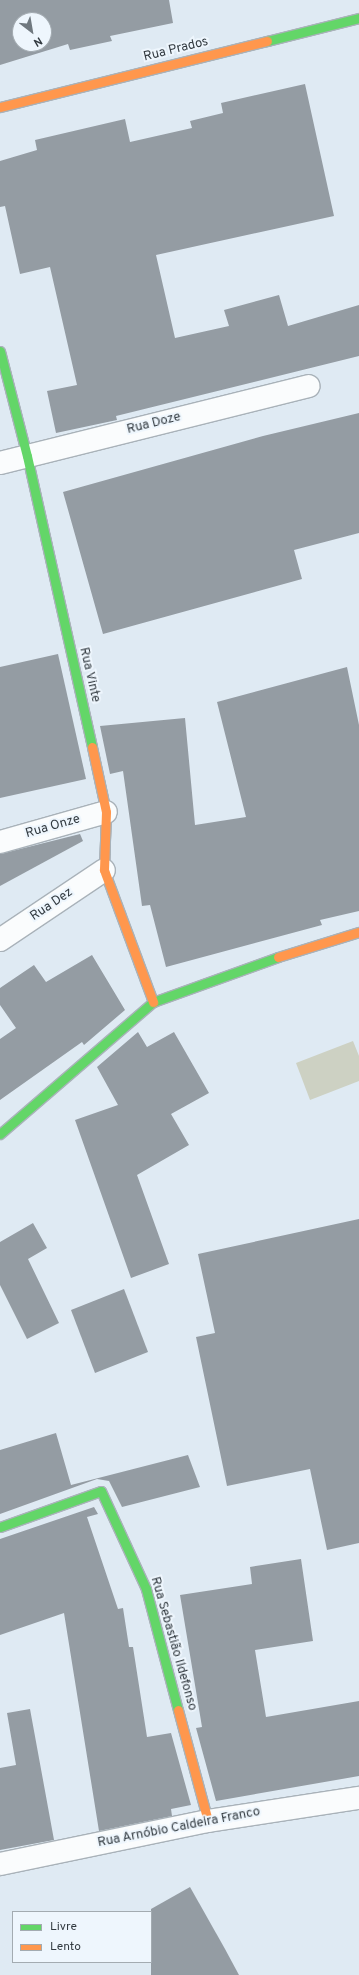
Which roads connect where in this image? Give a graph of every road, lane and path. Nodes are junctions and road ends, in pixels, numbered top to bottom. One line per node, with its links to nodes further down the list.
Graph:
1 (359, 18): 2 (street, Rua Prados)
2 (0, 107)
3 (0, 351): 5 (street, Rua Vinte)
4 (309, 386): 5 (street, Rua Doze)
5 (27, 456): 6 (street, Rua Doze); 7 (street, Rua Vinte)
6 (0, 463)
7 (106, 812): 8 (street, Rua Onze); 9 (street, Rua Vinte)
8 (0, 842)
9 (104, 870): 11 (street, Rua Dez); 12 (street, Rua Vinte)
10 (359, 932): 12 (street)
11 (0, 940)
12 (153, 1002): 13 (street)
13 (0, 1134)
14 (0, 1527): 16 (street, Rua Sebastião Ildefonso)
15 (359, 1798): 16 (street, Rua Arnóbio Caldeira Franco)
16 (208, 1821): 17 (street, Rua Arnóbio Caldeira Franco)
17 (0, 1864)

